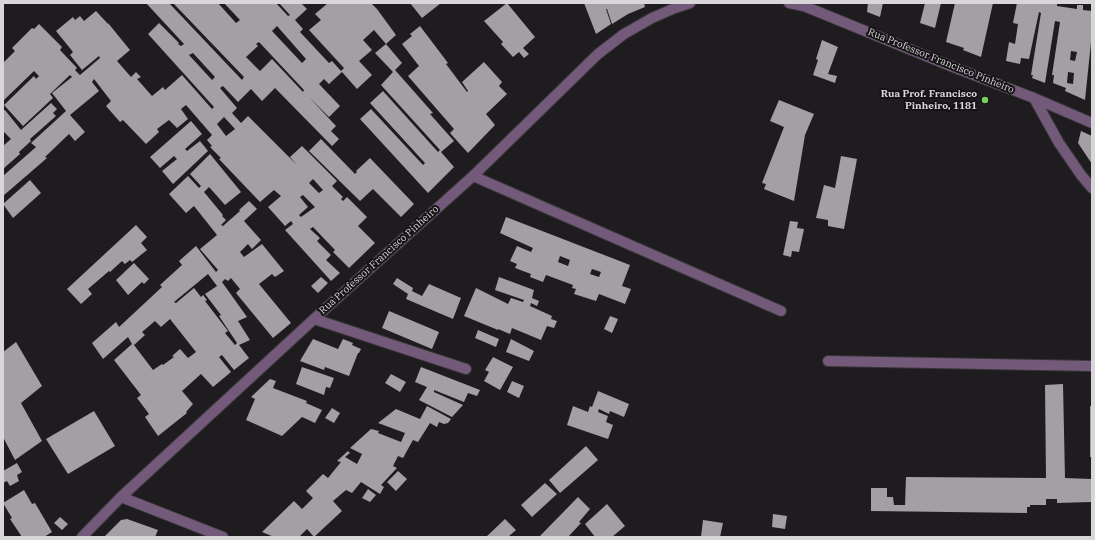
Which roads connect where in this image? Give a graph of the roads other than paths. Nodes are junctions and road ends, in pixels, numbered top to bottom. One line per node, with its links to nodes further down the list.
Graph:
1 (690, 3): 5 (street, Rua Professor Francisco Pinheiro)
2 (788, 3): 3 (street, Rua Professor Francisco Pinheiro)
3 (1034, 98): 4 (street, Rua Professor Francisco Pinheiro); 6 (street)
4 (1092, 123)
5 (473, 176): 7 (street); 8 (street, Rua Professor Francisco Pinheiro)
6 (1092, 188)
7 (781, 311)
8 (314, 319): 11 (street); 12 (street, Rua Professor Francisco Pinheiro)
9 (828, 361): 10 (street)
10 (1092, 366)
11 (466, 369)
12 (121, 497): 13 (street, Rua Professor Francisco Pinheiro); 14 (street)
13 (82, 537)
14 (223, 537)

